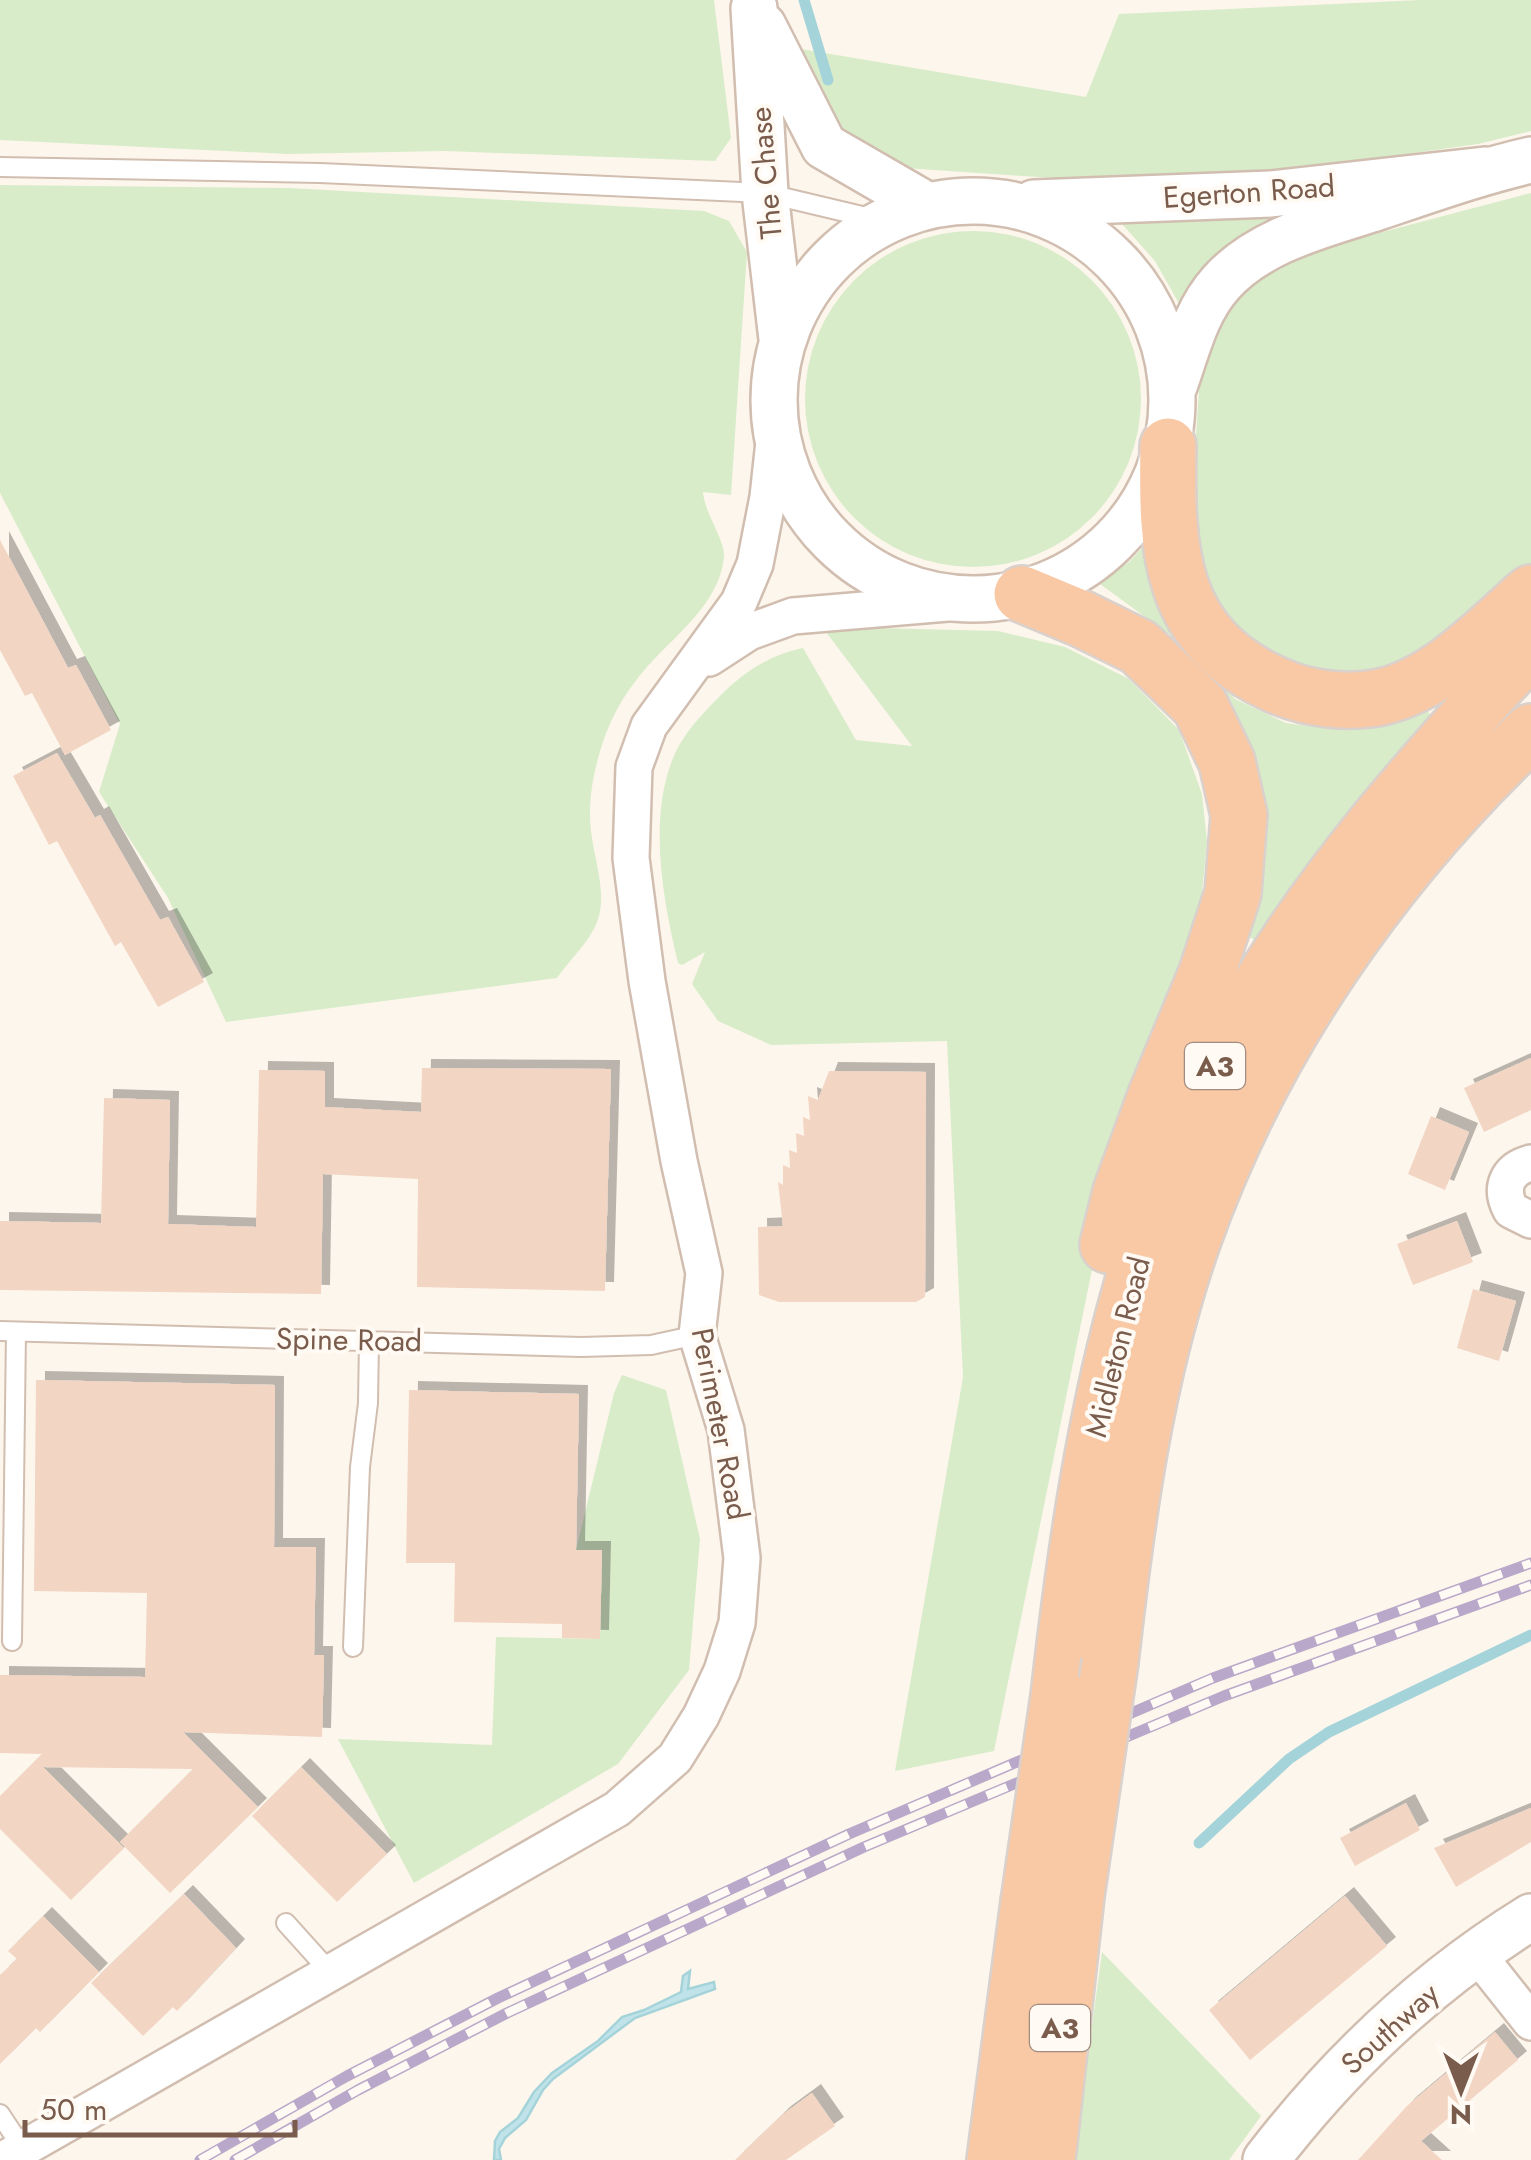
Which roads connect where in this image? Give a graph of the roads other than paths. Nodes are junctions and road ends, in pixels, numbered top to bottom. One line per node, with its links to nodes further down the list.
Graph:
1 (753, 4): 5 (street, The Chase); 7 (street, The Chase)
2 (1531, 160): 4 (street, Egerton Road)
3 (0, 168): 5 (lane)
4 (1485, 170): 6 (street, Egerton Road); 10 (street, Egerton Road)
5 (765, 192): 8 (lane); 9 (street, The Chase)
6 (1012, 203): 7 (street); 10 (street)
7 (926, 205): 8 (street)
8 (882, 221): 9 (street)
9 (782, 339): 11 (street)
10 (1174, 388): 12 (street)
11 (774, 442): 14 (street); 16 (street, Perimeter Road)
12 (1168, 446): 13 (highway); 14 (street)
13 (1531, 593)
14 (1002, 597): 16 (street, Perimeter Road); 23 (highway)
15 (1531, 648): 23 (highway, Midleton Road / A3)
16 (688, 674): 21 (street, Perimeter Road)
17 (1531, 732): 26 (highway, Midleton Road / A3, bridge)
18 (1531, 1162): 19 (street)
19 (1531, 1220)
20 (8, 1331): 22 (lane, Spine Road); 24 (lane)
21 (697, 1334): 22 (lane, Spine Road); 30 (street, Perimeter Road)
22 (370, 1340): 25 (lane)
23 (1074, 1570): 26 (highway, Midleton Road / A3, bridge)
24 (12, 1641)
25 (353, 1648)
26 (1053, 1900): 34 (highway, Midleton Road / A3); 35 (highway, Midleton Road / A3)
27 (1531, 1917): 29 (street, Southway)
28 (286, 1923): 30 (lane)
29 (1477, 1954): 31 (street); 36 (street, Southway)
30 (331, 1973): 33 (street, Perimeter Road)
31 (1531, 2022)
32 (0, 2114): 33 (lane)
33 (13, 2154)
34 (995, 2160)
35 (1047, 2160)
36 (1266, 2160)

